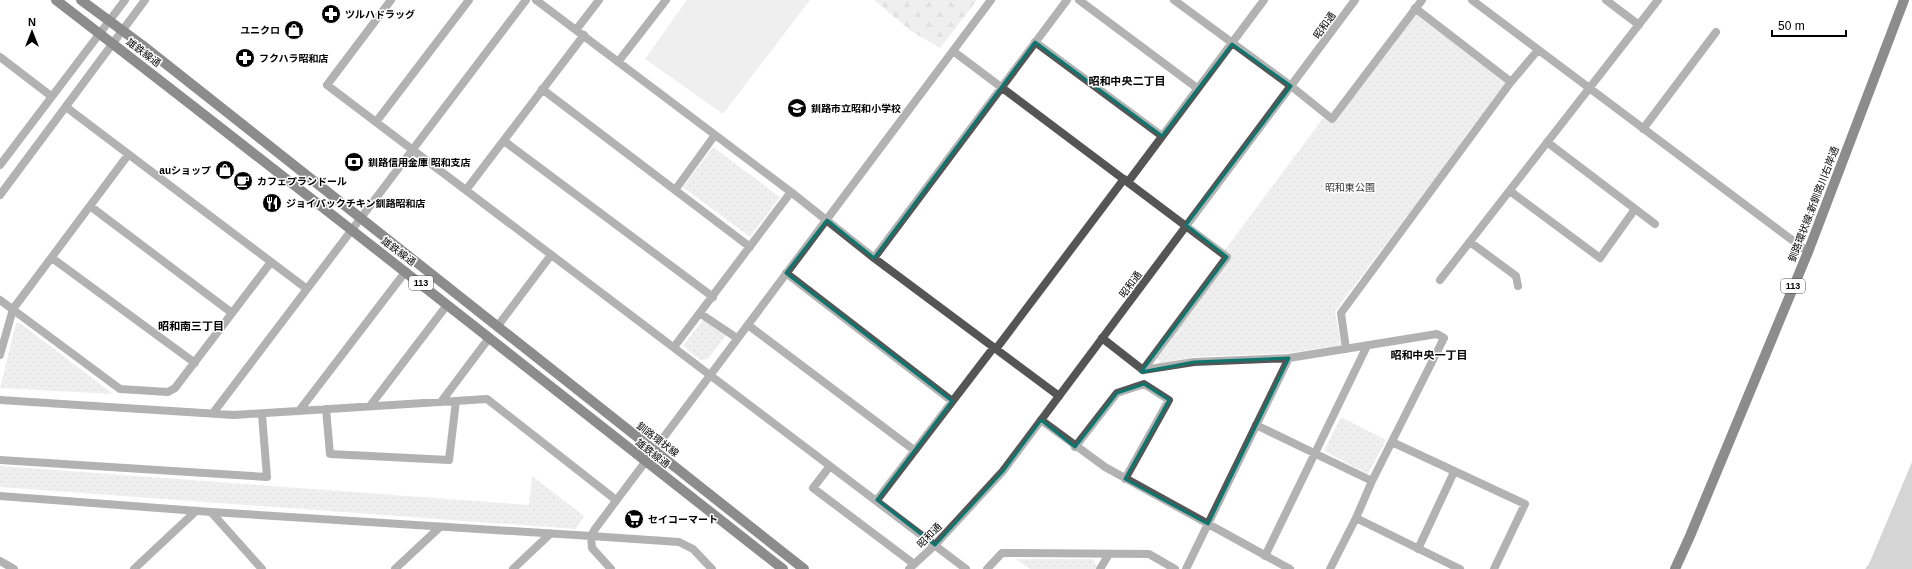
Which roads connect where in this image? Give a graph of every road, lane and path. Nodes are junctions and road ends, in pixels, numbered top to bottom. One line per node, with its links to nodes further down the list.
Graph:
1 (56, 0): 28 (main road, 雄鉄線通 / 113)
2 (81, 0): 23 (main road, 雄鉄線通 / 113)
3 (125, 0): 23 (street)
4 (144, 0): 25 (street)
5 (391, 0): 45 (street)
6 (469, 0): 45 (street)
7 (526, 0): 51 (street)
8 (536, 0): 26 (street)
9 (599, 0): 26 (street)
10 (666, 0): 36 (street)
11 (991, 0): 34 (street)
12 (1067, 0): 30 (street)
13 (1079, 0): 41 (street)
14 (1174, 0): 32 (street)
15 (1264, 0): 32 (street)
16 (1355, 0): 38 (street, 昭和通)
17 (1422, 0): 22 (street)
18 (1472, 0): 33 (street)
19 (1606, 0): 24 (street)
20 (1658, 0): 24 (street)
21 (1904, 0): 69 (main road, 釧路環状線;新釧路川右岸通 / 113)
22 (1416, 8): 37 (street); 38 (street)
23 (109, 20): 25 (main road, 雄鉄線通 / 113); 28 (street)
24 (1639, 25): 42 (street)
25 (122, 30): 31 (street); 62 (main road, 雄鉄線通 / 113)
26 (576, 30): 29 (street)
27 (1716, 32): 46 (street)
28 (100, 33): 31 (main road, 雄鉄線通 / 113); 43 (street)
29 (584, 36): 36 (street); 39 (street)
30 (1035, 42): 40 (street); 48 (street)
31 (113, 43): 44 (street); 66 (main road, 雄鉄線通 / 113)
32 (1232, 44): 38 (street); 41 (street)
33 (1538, 50): 37 (street); 42 (street)
34 (953, 51): 40 (street); 63 (street)
35 (0, 57): 43 (street)
36 (618, 62): 47 (street)
37 (1511, 82): 93 (street)
38 (1291, 86): 65 (street, 昭和通)
39 (542, 88): 49 (street); 56 (street)
40 (1000, 88): 54 (street); 72 (street)
41 (1197, 88): 48 (street)
42 (1590, 88): 46 (street); 50 (street)
43 (51, 96): 53 (street)
44 (66, 107): 52 (street); 59 (street)
45 (376, 122): 51 (street)
46 (1643, 129): 69 (street)
47 (715, 135): 56 (street); 58 (street)
48 (1162, 136): 54 (street)
49 (504, 141): 55 (street); 79 (street)
50 (1547, 142): 57 (street); 61 (street)
51 (412, 150): 55 (street); 62 (street)
52 (128, 155): 60 (street); 73 (street)
53 (0, 165)
54 (1126, 181): 65 (street); 92 (street)
55 (466, 190): 70 (street)
56 (674, 190): 68 (street)
57 (1510, 191): 61 (street); 67 (street)
58 (791, 192): 63 (street); 68 (street)
59 (0, 195)
60 (90, 206): 71 (street); 83 (street)
61 (1635, 209): 64 (street)
62 (361, 219): 66 (street); 86 (main road, 雄鉄線通 / 113)
63 (827, 220): 72 (street); 75 (street)
64 (1655, 224)
65 (1186, 225): 89 (street, 昭和通); 97 (street)
66 (352, 231): 74 (main road, 雄鉄線通 / 113); 78 (street)
67 (1470, 242): 76 (street); 77 (street)
68 (750, 247): 79 (street)
69 (1808, 252): 156 (main road, 釧路環状線;新釧路川右岸通 / 113)
70 (551, 255): 86 (street); 91 (street)
71 (52, 258): 82 (street); 96 (street)
72 (874, 258): 92 (street)
73 (271, 262): 78 (street); 83 (street)
74 (406, 271): 81 (main road, 雄鉄線通 / 113); 106 (street)
75 (786, 273): 85 (street); 102 (street)
76 (1440, 280)
77 (1518, 286)
78 (307, 289): 107 (street)
79 (713, 297): 84 (street)
80 (0, 300): 82 (street)
81 (447, 304): 87 (main road, 雄鉄線通 / 113); 104 (street)
82 (12, 309): 94 (street); 96 (street)
83 (232, 313): 96 (street)
84 (701, 314): 88 (street); 91 (street)
85 (748, 325): 88 (street); 114 (street)
86 (497, 327): 113 (main road, 釧路環状線 / 113)
87 (489, 338): 103 (street); 117 (main road, 雄鉄線通 / 113)
88 (737, 338): 98 (street)
89 (1102, 338): 97 (street); 99 (street, 昭和通)
90 (1366, 346): 93 (street); 111 (street); 115 (street)
91 (674, 347): 98 (street)
92 (995, 348): 99 (street); 102 (street)
93 (1346, 349): 95 (street)
94 (0, 355)
95 (1289, 358): 97 (street); 110 (street)
96 (194, 364)
97 (1143, 370)
98 (710, 374): 113 (street); 118 (street)
99 (1058, 396): 109 (street, 昭和通)
100 (0, 400): 107 (street)
101 (456, 401): 103 (street); 105 (street); 123 (street)
102 (952, 401): 114 (street)
103 (441, 402): 104 (street)
104 (370, 406): 105 (street)
105 (326, 409): 106 (street)
106 (299, 411): 108 (street)
107 (213, 413): 108 (street)
108 (262, 415): 116 (street)
109 (1041, 420): 112 (street); 132 (street, 昭和通)
110 (1256, 425): 115 (street); 128 (street)
111 (1392, 442): 119 (street); 121 (street)
112 (1075, 447): 120 (street); 120 (street)
113 (653, 450): 117 (street); 146 (main road, 釧路環状線 / 113)
114 (914, 450): 124 (street)
115 (1314, 454): 121 (street); 135 (street)
116 (0, 460)
117 (645, 462): 123 (street); 145 (main road, 雄鉄線通 / 113)
118 (830, 466): 124 (street); 137 (street)
119 (1454, 472): 133 (street); 155 (street)
120 (1125, 479): 128 (street)
121 (1372, 481): 127 (street)
122 (0, 496): 125 (street)
123 (616, 500): 131 (street)
124 (877, 500): 132 (street)
125 (196, 511): 126 (street); 138 (street)
126 (211, 512): 129 (street); 140 (street)
127 (1356, 518): 133 (street); 153 (street)
128 (1208, 524): 135 (street); 151 (street)
129 (440, 527): 130 (street); 141 (street)
130 (550, 534): 131 (street); 142 (street)
131 (591, 536): 143 (street); 144 (street)
132 (935, 545): 137 (street, 昭和通); 147 (street)
133 (1418, 549): 154 (street)
134 (1109, 554): 148 (street); 149 (street); 150 (street)
135 (1265, 556): 152 (street)
136 (0, 561): 139 (street)
137 (911, 566)
138 (135, 568)
139 (14, 569)
140 (262, 569)
141 (395, 569)
142 (513, 569)
143 (611, 569)
144 (712, 569)
145 (783, 569)
146 (804, 569)
147 (966, 569)
148 (987, 569)
149 (1100, 569)
150 (1175, 569)
151 (1186, 569)
152 (1290, 569)
153 (1330, 569)
154 (1460, 569)
155 (1494, 569)
156 (1675, 569)

